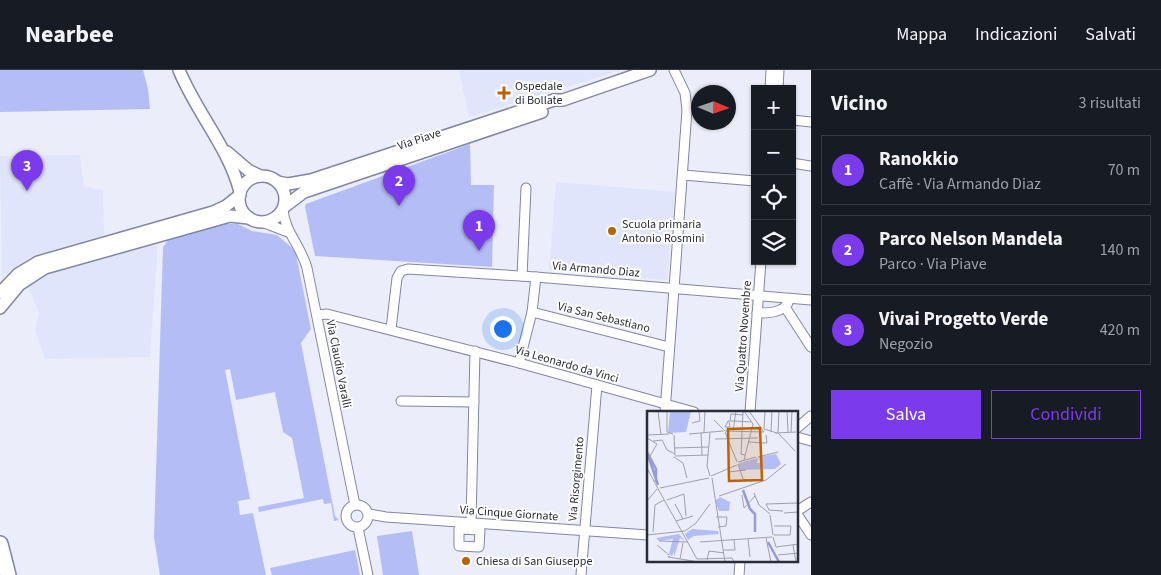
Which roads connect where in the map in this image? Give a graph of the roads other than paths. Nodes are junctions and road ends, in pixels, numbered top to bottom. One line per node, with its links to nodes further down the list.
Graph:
1 (179, 70): 11 (street)
2 (650, 70): 8 (street, Via Piave)
3 (674, 70): 14 (street)
4 (771, 70): 6 (street)
5 (779, 70): 7 (street)
6 (770, 85)
7 (778, 85)
8 (563, 100): 17 (street, Via Piave); 20 (street, Via Piave)
9 (796, 120): 10 (street)
10 (811, 122)
11 (224, 149): 15 (street); 19 (street)
12 (796, 164): 13 (street)
13 (811, 166)
14 (683, 175): 16 (street); 27 (street)
15 (260, 176): 17 (street); 19 (street)
16 (751, 181)
17 (278, 182): 20 (street)
18 (526, 188): 25 (street)
19 (240, 194): 21 (street); 28 (street)
20 (283, 208): 22 (street); 23 (street, Via Claudio Varalli)
21 (249, 218): 22 (street); 33 (street)
22 (262, 222): 23 (street)
23 (288, 232): 36 (street, Via Claudio Varalli)
24 (761, 265): 29 (street, Via Quattro Novembre)
25 (522, 276): 26 (street, Via Armando Diaz); 37 (street, Via Armando Diaz)
26 (536, 277): 27 (street, Via Armando Diaz); 34 (street)
27 (674, 288): 29 (street, Via Armando Diaz); 38 (street)
28 (0, 293)
29 (758, 295): 30 (street, Via Armando Diaz); 35 (street, Via Quattro Novembre)
30 (790, 298): 31 (street, Via Armando Diaz); 32 (street)
31 (811, 300)
32 (785, 307): 35 (street); 39 (street)
33 (0, 308)
34 (532, 312): 38 (street, Via San Sebastiano); 41 (street)
35 (757, 313): 47 (street, Via Quattro Novembre)
36 (317, 314): 37 (street, Via Leonardo da Vinci); 51 (street, Via Claudio Varalli)
37 (391, 330): 40 (street, Via Leonardo da Vinci)
38 (669, 347): 45 (street)
39 (811, 347)
40 (475, 351): 41 (street, Via Leonardo da Vinci); 44 (street)
41 (519, 363): 42 (street, Via Leonardo da Vinci)
42 (597, 385): 45 (street, Via Leonardo da Vinci); 57 (street, Via Risorgimento)
43 (401, 401): 44 (street)
44 (474, 402): 55 (street)
45 (665, 409): 46 (street, Via Leonardo da Vinci)
46 (684, 411)
47 (750, 411)
48 (811, 416): 49 (street)
49 (798, 427)
50 (811, 502): 52 (street)
51 (355, 505): 53 (street); 56 (street)
52 (798, 512)
53 (369, 514): 55 (street, Via Cinque Giornate); 56 (street)
54 (798, 515): 59 (street)
55 (471, 523): 57 (street, Via Cinque Giornate)
56 (358, 528): 63 (street)
57 (585, 530): 58 (street, Via Cinque Giornate); 64 (street, Via Risorgimento)
58 (647, 535)
59 (811, 535)
60 (0, 544): 62 (highway)
61 (740, 562): 65 (street)
62 (8, 575)
63 (368, 575)
64 (581, 575)
65 (739, 575)

